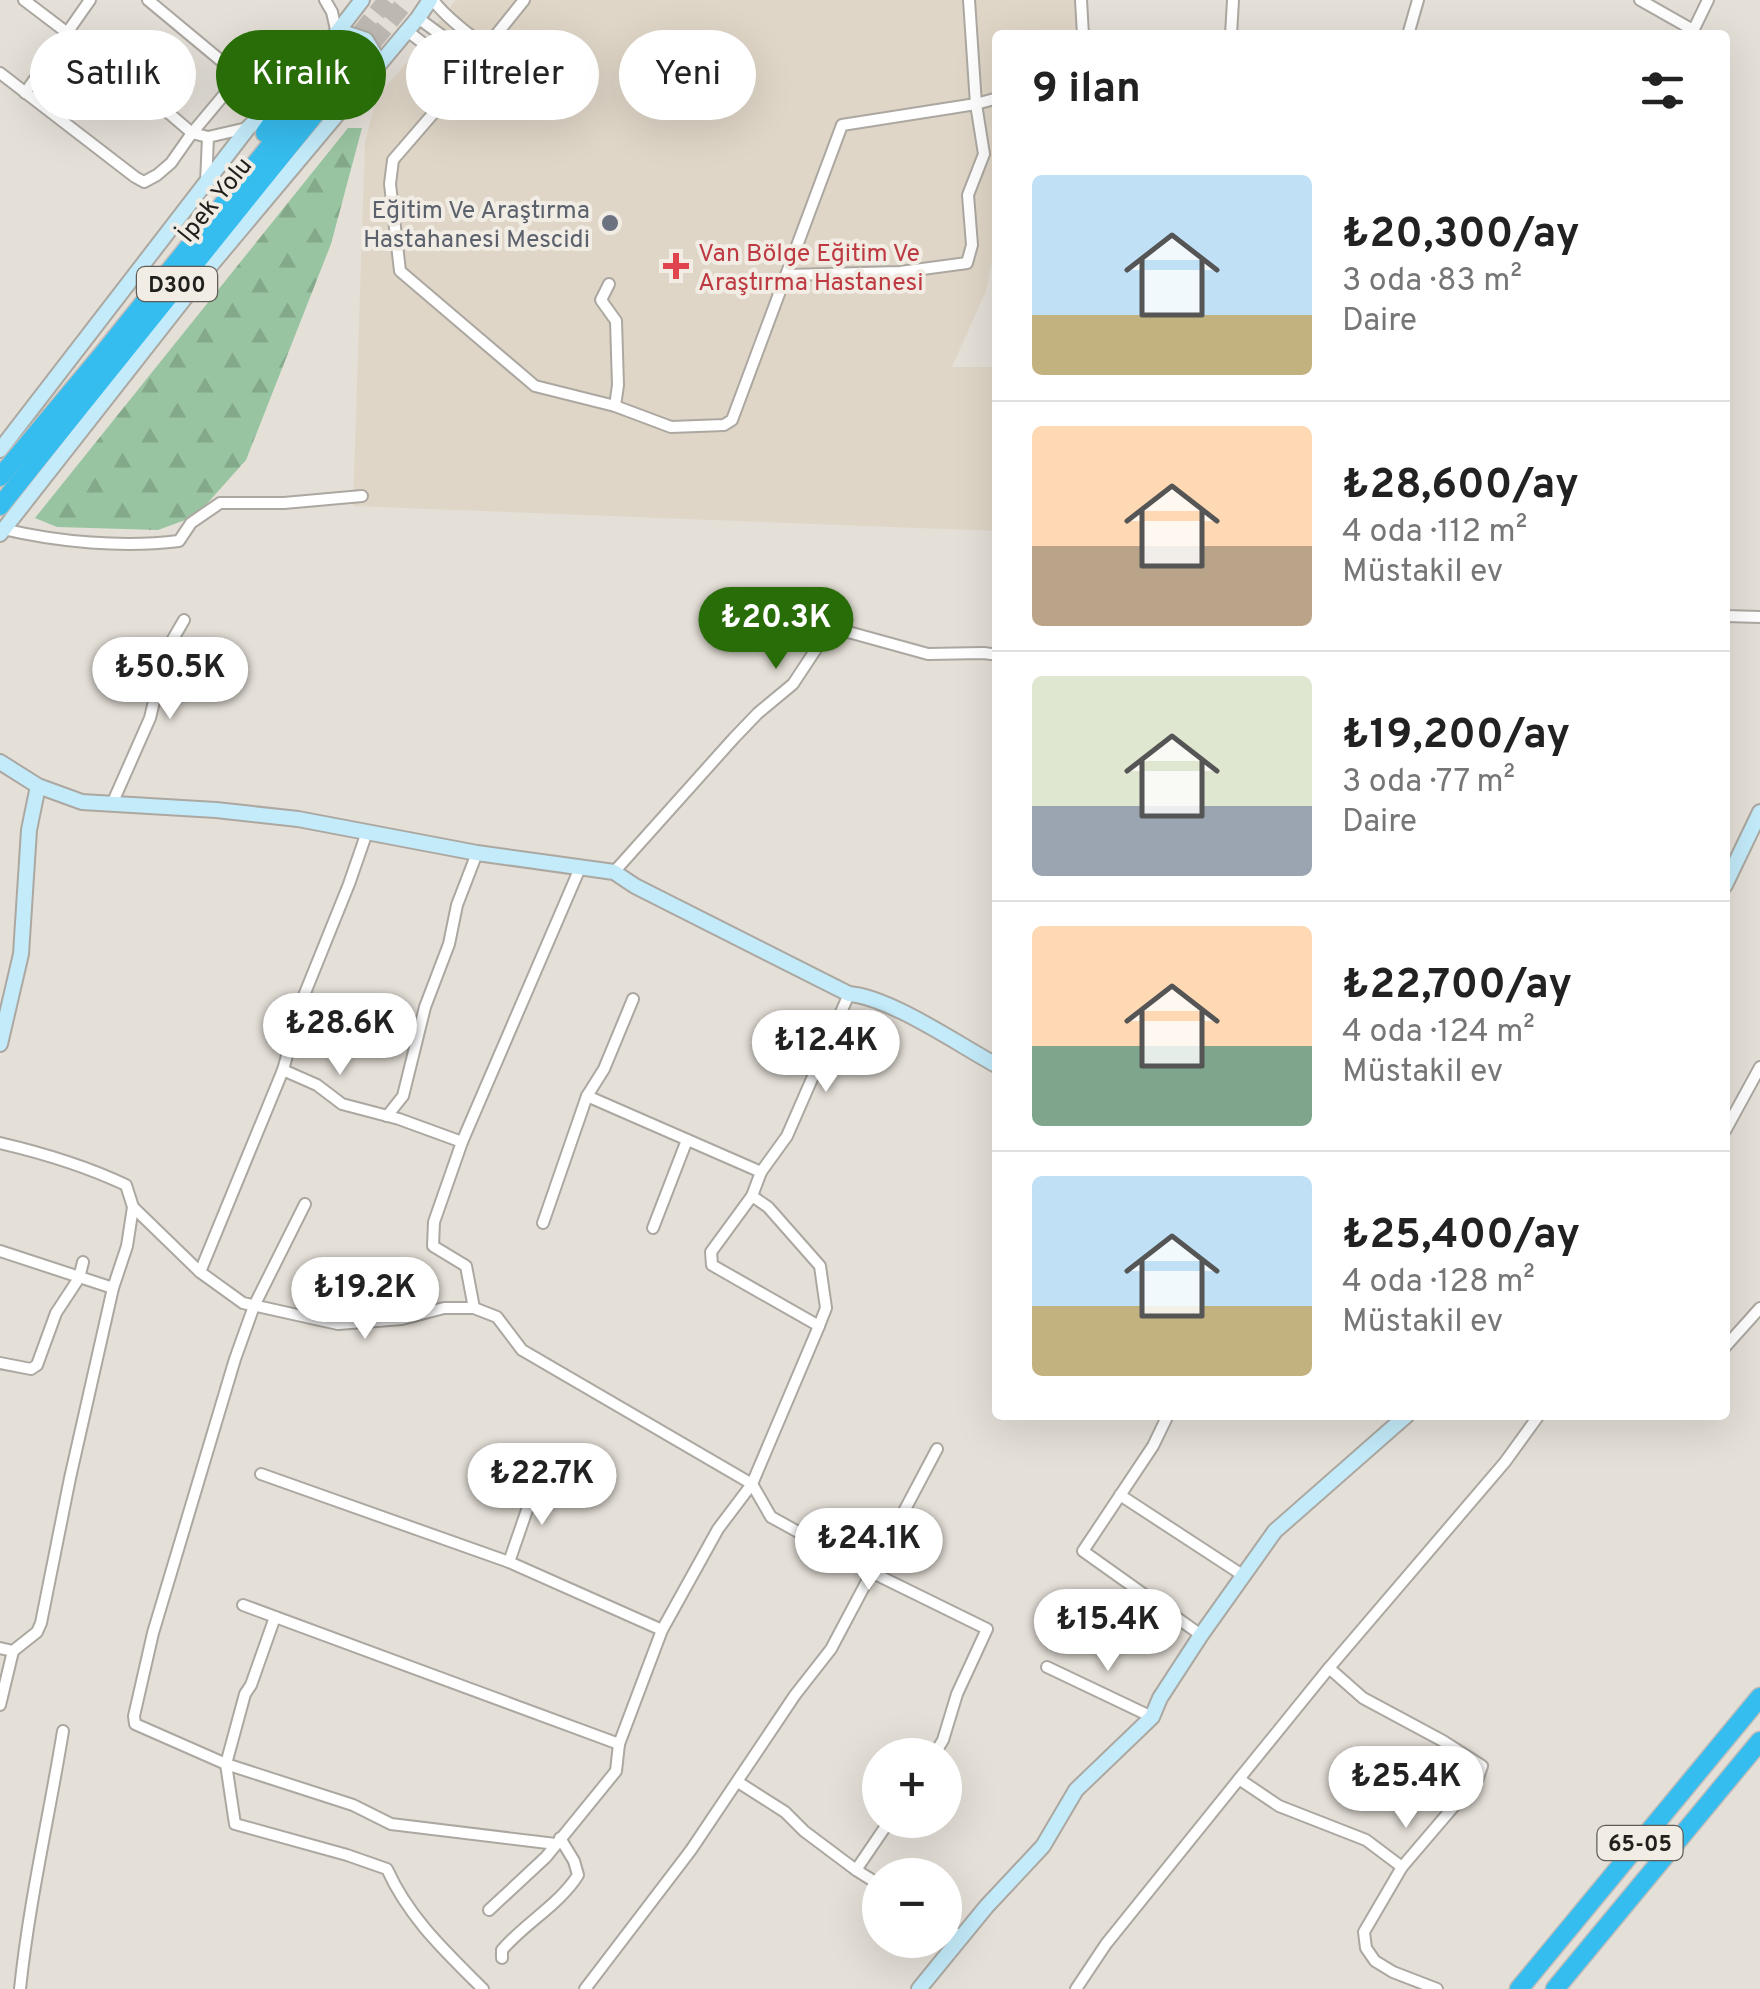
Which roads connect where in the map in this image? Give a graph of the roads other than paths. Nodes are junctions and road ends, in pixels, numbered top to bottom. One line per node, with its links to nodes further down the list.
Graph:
1 (24, 0): 15 (street)
2 (90, 0): 16 (street)
3 (148, 0): 40 (street)
4 (326, 0): 17 (street)
5 (362, 0): 18 (street)
6 (432, 0): 14 (street); 21 (street)
7 (524, 0): 22 (street)
8 (969, 0): 33 (street)
9 (1081, 0): 23 (street)
10 (1233, 0): 24 (street)
11 (1418, 0): 25 (street)
12 (1640, 0): 26 (street)
13 (1708, 0): 27 (street)
14 (418, 18): 19 (street); 20 (street)
15 (63, 30)
16 (68, 30)
17 (336, 30)
18 (340, 30)
19 (406, 30): 28 (street)
20 (435, 30)
21 (466, 30)
22 (499, 30)
23 (1083, 30)
24 (1231, 30)
25 (1409, 30)
26 (1689, 30)
27 (1693, 30)
28 (386, 55)
29 (0, 73): 31 (street)
30 (30, 86): 31 (street)
31 (25, 93): 40 (street)
32 (992, 100): 33 (street)
33 (976, 104): 43 (street); 43 (street)
34 (177, 120): 40 (street)
35 (256, 120): 39 (street)
36 (275, 120): 46 (highway)
37 (333, 120): 50 (street)
38 (427, 120): 45 (street)
39 (248, 128): 41 (street); 42 (street)
40 (192, 133): 41 (street)
41 (208, 137): 42 (street)
42 (206, 183): 46 (street)
43 (788, 275): 45 (street)
44 (609, 284): 45 (street)
45 (615, 406)
46 (9, 452): 47 (highway, İpek Yolu / D300); 49 (highway, İpek Yolu / D300)
47 (0, 477)
48 (362, 496): 50 (street)
49 (0, 506)
50 (2, 532)
51 (1730, 616): 52 (street)
52 (1760, 617)
53 (184, 620): 57 (street)
54 (992, 654): 62 (street)
55 (0, 762): 56 (street)
56 (38, 786): 57 (street); 66 (street)
57 (112, 804): 59 (street)
58 (1760, 812): 63 (street)
59 (367, 832): 60 (street); 69 (street)
60 (476, 853): 61 (street); 71 (street)
61 (580, 868): 62 (street); 74 (street)
62 (614, 872): 64 (street)
63 (1730, 874)
64 (849, 994): 67 (street); 76 (street)
65 (634, 999): 70 (street)
66 (0, 1044)
67 (992, 1063)
68 (1760, 1067): 72 (street)
69 (283, 1070): 71 (street); 84 (street)
70 (587, 1096): 73 (street); 80 (street)
71 (387, 1116): 74 (street)
72 (1730, 1122)
73 (687, 1140): 76 (street); 81 (street)
74 (462, 1142): 88 (street)
75 (0, 1143): 79 (street)
76 (761, 1172): 77 (street)
77 (752, 1196): 90 (street); 90 (street)
78 (305, 1204): 87 (street)
79 (132, 1206): 84 (street); 86 (street)
80 (543, 1224)
81 (653, 1228)
82 (0, 1251): 85 (street)
83 (84, 1262): 85 (street)
84 (200, 1272): 87 (street)
85 (79, 1278): 86 (street); 92 (street)
86 (113, 1288): 109 (street)
87 (254, 1306): 88 (street); 119 (street)
88 (474, 1308): 99 (street)
89 (1760, 1308): 91 (street)
90 (820, 1326): 99 (street)
91 (1730, 1341)
92 (0, 1363)
93 (1166, 1420): 100 (street)
94 (1401, 1420): 103 (street)
95 (1535, 1420): 111 (street)
96 (937, 1449): 102 (street)
97 (261, 1474): 101 (street)
98 (537, 1481): 101 (street)
99 (752, 1484): 102 (street); 106 (street)
100 (1120, 1495): 103 (street); 107 (street)
101 (509, 1562): 106 (street)
102 (871, 1572): 116 (street); 121 (street)
103 (1244, 1576): 107 (street)
104 (243, 1606): 105 (street)
105 (275, 1617): 118 (street); 119 (street)
106 (662, 1630): 118 (street)
107 (1201, 1635): 114 (street)
108 (0, 1648): 109 (street)
109 (13, 1651): 113 (street)
110 (1047, 1667): 114 (street)
111 (1329, 1668): 120 (street); 124 (street)
112 (1760, 1697): 137 (highway, 65-05)
113 (0, 1705)
114 (1152, 1716): 128 (street)
115 (62, 1731): 131 (street)
116 (945, 1738)
117 (1760, 1741): 138 (highway, 65-05)
118 (620, 1744): 123 (street)
119 (226, 1764): 123 (street); 132 (street)
120 (1239, 1779): 124 (street); 135 (street)
121 (738, 1782): 125 (street); 133 (street)
122 (878, 1838): 125 (street)
123 (558, 1841): 127 (street); 129 (street)
124 (1402, 1867): 136 (street)
125 (856, 1870): 126 (street)
126 (862, 1874)
127 (489, 1910)
128 (962, 1936)
129 (502, 1958)
130 (944, 1958): 134 (street)
131 (20, 1989)
132 (483, 1989)
133 (585, 1989)
134 (918, 1989)
135 (1076, 1989)
136 (1437, 1989)
137 (1519, 1989)
138 (1555, 1989)

